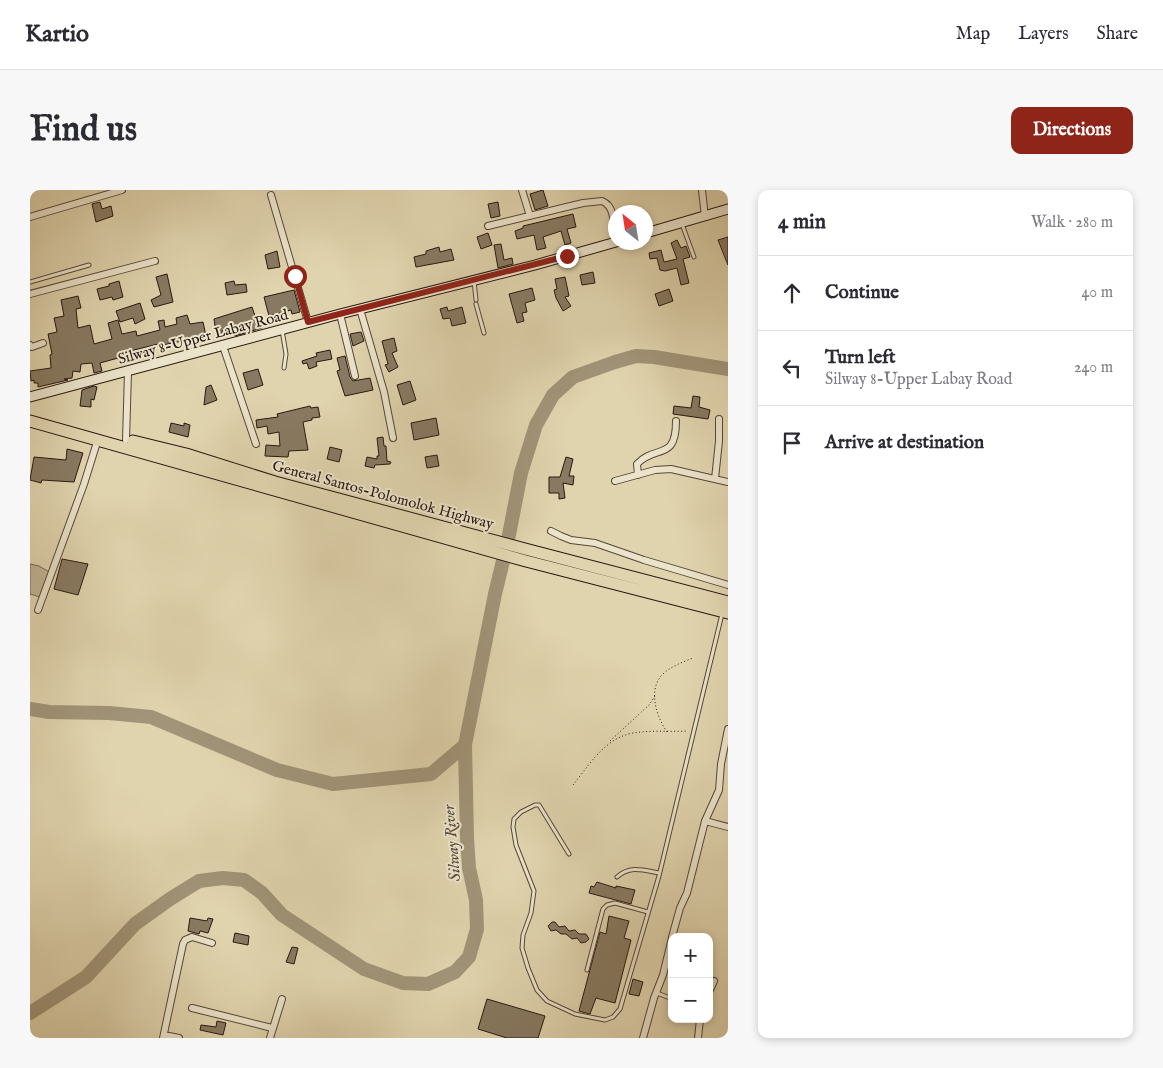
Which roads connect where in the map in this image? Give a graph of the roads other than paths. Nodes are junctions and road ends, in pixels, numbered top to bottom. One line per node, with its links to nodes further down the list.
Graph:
1 (122, 190): 9 (street)
2 (522, 190): 7 (street)
3 (702, 190): 8 (street)
4 (271, 195): 22 (street)
5 (609, 205): 7 (street)
6 (728, 209): 8 (main road)
7 (530, 216): 11 (street)
8 (705, 216): 10 (main road)
9 (30, 217)
10 (682, 223): 12 (main road); 14 (lane)
11 (488, 226)
12 (653, 231)
13 (608, 244): 17 (main road, Silway 8-Upper Labay Road)
14 (694, 257)
15 (156, 261): 19 (street)
16 (89, 265): 18 (lane)
17 (474, 280): 20 (main road, Silway 8-Upper Labay Road); 24 (lane)
18 (30, 282)
19 (30, 294)
20 (360, 309): 21 (main road, Silway 8-Upper Labay Road); 36 (street)
21 (340, 314): 22 (main road, Silway 8-Upper Labay Road); 30 (street)
22 (308, 322): 23 (main road, Silway 8-Upper Labay Road)
23 (281, 330): 27 (main road, Silway 8-Upper Labay Road); 28 (lane)
24 (484, 333)
25 (43, 344): 26 (street)
26 (30, 346)
27 (224, 346): 29 (main road, Silway 8-Upper Labay Road); 39 (street)
28 (284, 368)
29 (128, 372): 31 (main road, Silway 8-Upper Labay Road); 38 (street)
30 (355, 376)
31 (30, 397)
32 (30, 414): 38 (highway, General Santos-Polomolok Highway)
33 (719, 419): 41 (street)
34 (30, 421): 37 (highway)
35 (676, 421): 40 (street)
36 (393, 438)
37 (98, 439): 45 (highway); 48 (street)
38 (126, 440): 45 (highway, General Santos-Polomolok Highway)
39 (256, 444)
40 (638, 475): 41 (street); 42 (street)
41 (715, 479): 43 (street)
42 (615, 481)
43 (728, 482)
44 (551, 531): 46 (street)
45 (477, 542): 47 (highway)
46 (728, 585)
47 (726, 609): 53 (lane)
48 (38, 610)
49 (728, 729): 50 (street)
50 (706, 821): 51 (street); 56 (street)
51 (728, 827)
52 (569, 854): 55 (lane)
53 (659, 873): 54 (lane); 55 (lane)
54 (617, 877)
55 (648, 912): 59 (lane)
56 (673, 933)
57 (212, 943): 66 (street)
58 (668, 954): 60 (street)
59 (587, 970)
60 (656, 993): 61 (lane); 69 (street)
61 (668, 997)
62 (282, 999): 65 (street)
63 (192, 1008): 65 (street)
64 (700, 1023): 70 (street)
65 (272, 1028): 68 (street)
66 (164, 1036): 67 (street)
67 (179, 1038)
68 (270, 1038)
69 (643, 1038)
70 (698, 1038)

